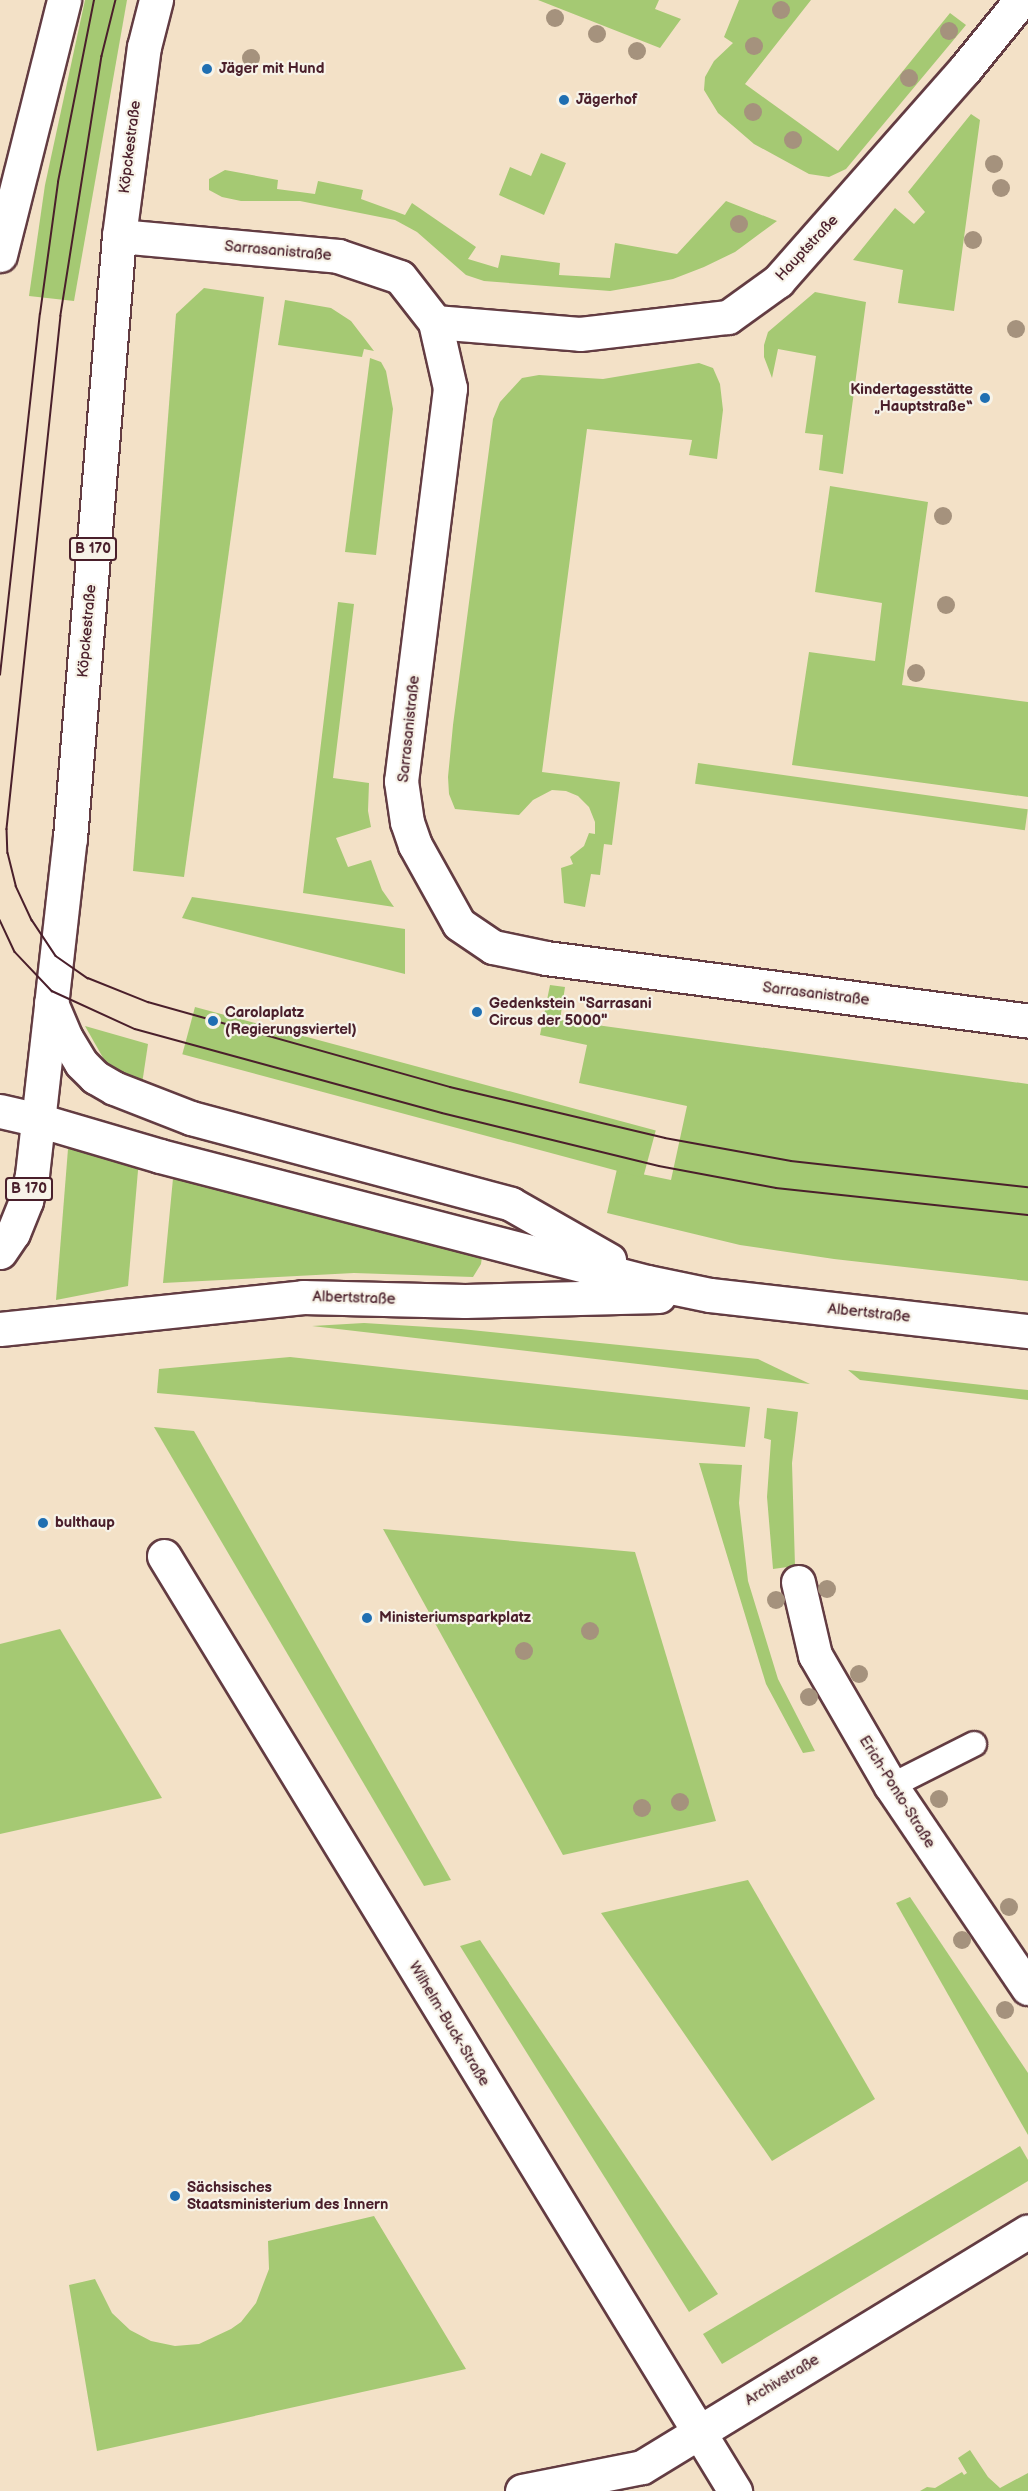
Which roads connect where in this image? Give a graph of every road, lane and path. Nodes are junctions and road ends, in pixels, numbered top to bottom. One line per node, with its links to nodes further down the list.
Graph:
1 (64, 0): 5 (street)
2 (156, 0): 4 (street, Köpckestraße / B 170)
3 (1021, 0): 6 (street, Hauptstraße)
4 (119, 236): 6 (street, Sarrasanistraße); 7 (street, Köpckestraße / B 170)
5 (0, 255)
6 (435, 322): 8 (street, Sarrasanistraße)
7 (51, 1003): 10 (street, Köpckestraße / B 170); 12 (street, Albertstraße)
8 (1028, 1022)
9 (0, 1111): 10 (street, Albertstraße)
10 (38, 1120): 11 (street, B 170); 12 (street, Albertstraße)
11 (0, 1252)
12 (647, 1282): 13 (street, Albertstraße)
13 (710, 1295): 14 (street, Albertstraße); 15 (street, Albertstraße)
14 (0, 1329)
15 (1028, 1331)
16 (164, 1556): 22 (street, Wilhelm-Buck-Straße)
17 (798, 1582): 19 (street, Erich-Ponto-Straße)
18 (974, 1744): 19 (lane)
19 (891, 1786): 20 (street, Erich-Ponto-Straße)
20 (1028, 1988)
21 (1028, 2231): 22 (street, Archivstraße)
22 (698, 2430): 23 (street, Archivstraße); 24 (street, Wilhelm-Buck-Straße)
23 (522, 2491)
24 (735, 2491)

